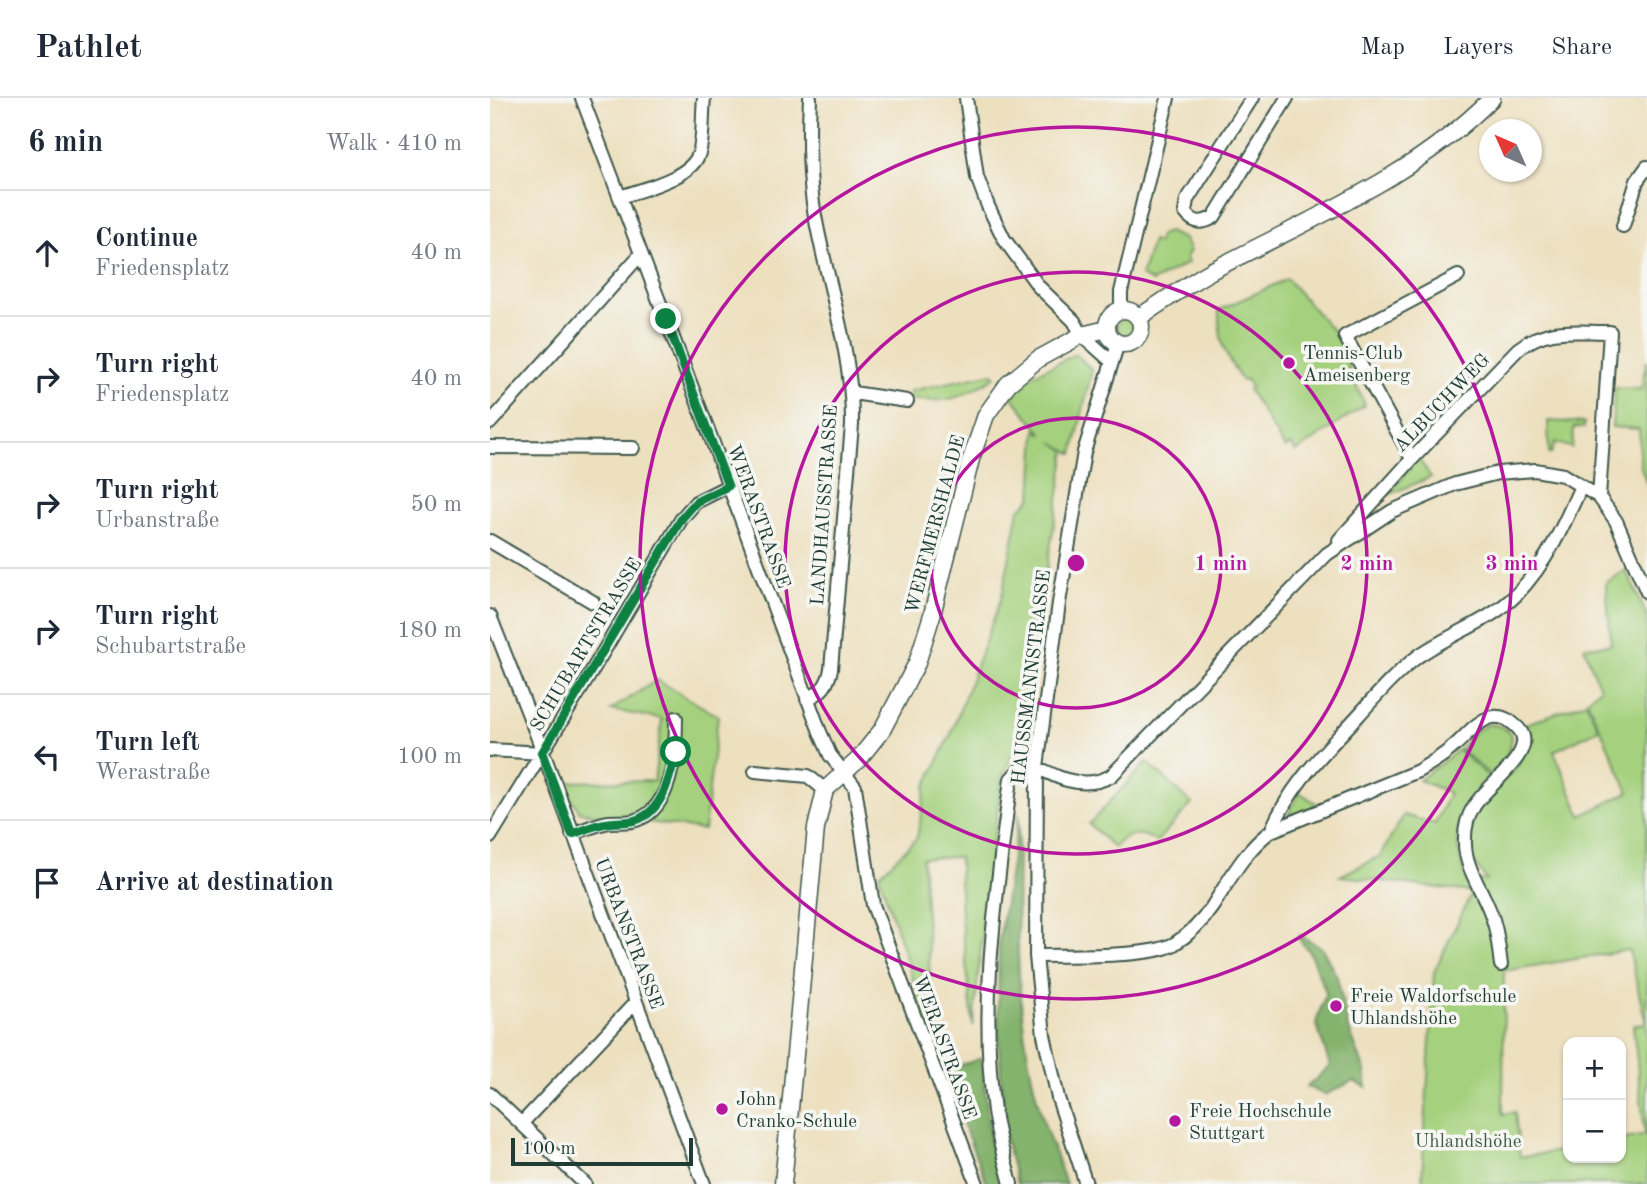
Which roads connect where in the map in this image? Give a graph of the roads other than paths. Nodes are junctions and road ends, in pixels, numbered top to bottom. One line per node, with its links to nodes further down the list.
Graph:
1 (582, 98): 10 (street, WERASTRASSE)
2 (704, 98): 10 (street)
3 (810, 98): 20 (street, LANDHAUSSTRASSE)
4 (966, 98): 17 (street)
5 (1168, 98): 14 (street)
6 (1252, 98): 7 (street)
7 (1287, 98)
8 (1492, 98): 15 (street)
9 (1647, 167): 11 (street)
10 (620, 197): 12 (street, WERASTRASSE)
11 (1623, 226)
12 (641, 254): 22 (street); 27 (street, WERASTRASSE)
13 (1458, 276): 25 (street)
14 (1121, 310): 15 (street); 16 (street)
15 (1139, 317): 18 (street)
16 (1107, 329): 17 (street, WERFMERSHALDE); 18 (street)
17 (1082, 335): 19 (street); 40 (street, WERFMERSHALDE)
18 (1118, 344): 19 (street, HAUSSMANNSTRASSE)
19 (1111, 361): 38 (street, HAUSSMANNSTRASSE)
20 (853, 393): 21 (street); 34 (street, LANDHAUSSTRASSE)
21 (907, 401)
22 (490, 423)
23 (490, 447): 24 (street)
24 (633, 448)
25 (1412, 459): 28 (street, ALBUCHWEG); 30 (street, ALBUCHWEG)
26 (1581, 485): 28 (street); 30 (street); 42 (street)
27 (728, 486): 34 (street, WERASTRASSE); 37 (street, SCHUBARTSTRASSE)
28 (1599, 497): 31 (street)
29 (490, 541): 32 (street)
30 (1327, 554): 38 (street)
31 (1647, 592)
32 (593, 602)
33 (490, 616): 37 (street, URBANSTRASSE)
34 (807, 699): 40 (street, WERASTRASSE)
35 (676, 718): 43 (street)
36 (490, 750): 37 (street)
37 (542, 753): 43 (street, URBANSTRASSE); 44 (street, SCHUBARTSTRASSE)
38 (1037, 767): 45 (street, HAUSSMANNSTRASSE); 54 (street)
39 (755, 771): 41 (street)
40 (844, 772): 41 (street); 53 (street, WERASTRASSE)
41 (825, 790): 52 (street)
42 (1271, 831): 45 (street); 46 (street)
43 (572, 834): 47 (street, URBANSTRASSE)
44 (490, 837)
45 (1036, 956): 55 (street, HAUSSMANNSTRASSE)
46 (1501, 965)
47 (635, 1003): 49 (street); 51 (street, URBANSTRASSE)
48 (490, 1094): 49 (street)
49 (522, 1123): 50 (street)
50 (585, 1184)
51 (704, 1184)
52 (783, 1184)
53 (976, 1184)
54 (1011, 1184)
55 (1086, 1184)

